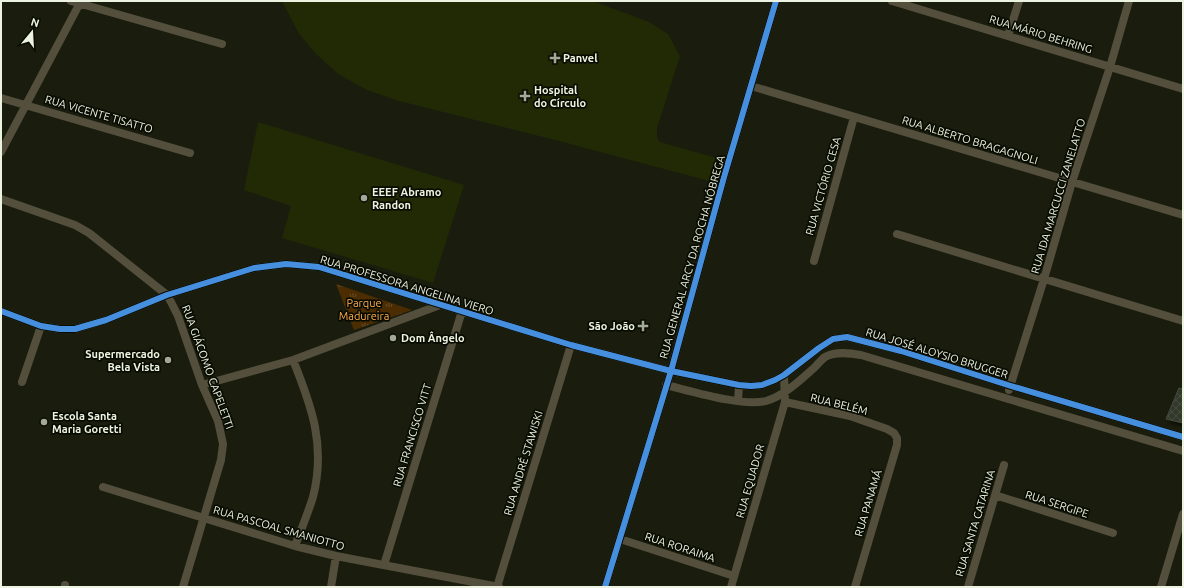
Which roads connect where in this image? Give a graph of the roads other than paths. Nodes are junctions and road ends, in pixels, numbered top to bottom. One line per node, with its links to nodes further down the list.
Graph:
1 (776, 1): 9 (street, RUA GENERAL ARCY DA ROCHA NÓBREGA)
2 (893, 1): 6 (street, RUA MÁRIO BEHRING)
3 (1020, 1): 6 (street)
4 (1130, 1): 8 (street, RUA IDA MARCUCCI ZANELATTO)
5 (77, 2): 7 (street); 12 (street)
6 (1008, 36): 8 (street, RUA MÁRIO BEHRING)
7 (222, 44)
8 (1110, 67): 10 (street, RUA MÁRIO BEHRING); 16 (street, RUA IDA MARCUCCI ZANELATTO)
9 (751, 86): 13 (street, RUA ALBERTO BRAGAGNOLI); 36 (street, RUA GENERAL ARCY DA ROCHA NÓBREGA)
10 (1183, 89)
11 (1, 98): 12 (street, RUA VICENTE TISATTO)
12 (25, 104): 14 (street); 15 (street, RUA VICENTE TISATTO)
13 (854, 117): 16 (street, RUA ALBERTO BRAGAGNOLI); 20 (street, RUA VICTÓRIO CESA)
14 (1, 152)
15 (190, 153)
16 (1072, 182): 18 (street, RUA ALBERTO BRAGAGNOLI); 21 (street, RUA IDA MARCUCCI ZANELATTO)
17 (1, 200): 22 (street)
18 (1183, 216)
19 (897, 234): 21 (street)
20 (814, 261)
21 (1044, 279): 26 (street); 42 (street, RUA IDA MARCUCCI ZANELATTO)
22 (167, 295): 23 (street, RUA PROFESSORA ANGELINA VIERO); 27 (street, RUA PROFESSORA ANGELINA VIERO); 39 (street, RUA GIÁCOMO CAPELETTI)
23 (440, 305): 24 (street, RUA PROFESSORA ANGELINA VIERO); 34 (street)
24 (462, 311): 29 (street, RUA PROFESSORA ANGELINA VIERO); 59 (street, RUA FRANCISCO VITT)
25 (1, 312): 27 (street, RUA PROFESSORA ANGELINA VIERO)
26 (1183, 321)
27 (41, 326): 38 (street)
28 (864, 341): 30 (street, RUA JOSÉ ALOYSIO BRUGGER); 31 (street, RUA JOSÉ ALOYSIO BRUGGER); 32 (street)
29 (571, 345): 36 (street, RUA PROFESSORA ANGELINA VIERO); 64 (street, RUA ANDRÉ STAWISKI)
30 (819, 348): 33 (street); 37 (street, RUA JOSÉ ALOYSIO BRUGGER)
31 (901, 351): 35 (street); 42 (street, RUA JOSÉ ALOYSIO BRUGGER)
32 (861, 354): 33 (street, RUA JOSÉ ALOYSIO BRUGGER); 35 (street, RUA JOSÉ ALOYSIO BRUGGER)
33 (825, 357): 43 (street)
34 (294, 360): 39 (street); 57 (street)
35 (896, 365): 44 (street, RUA JOSÉ ALOYSIO BRUGGER)
36 (671, 371): 40 (street, RUA GENERAL ARCY DA ROCHA NÓBREGA); 41 (street, RUA JOSÉ ALOYSIO BRUGGER)
37 (784, 375): 41 (street, RUA JOSÉ ALOYSIO BRUGGER); 43 (street, RUA EQUADOR)
38 (22, 382)
39 (202, 385): 54 (street, RUA GIÁCOMO CAPELETTI)
40 (666, 385): 45 (street); 56 (street, RUA GENERAL ARCY DA ROCHA NÓBREGA)
41 (739, 385): 45 (street)
42 (1011, 386): 44 (street, RUA IDA MARCUCCI ZANELATTO); 48 (street, RUA JOSÉ ALOYSIO BRUGGER)
43 (786, 392): 45 (street); 46 (street, RUA EQUADOR)
44 (1007, 398): 49 (street, RUA JOSÉ ALOYSIO BRUGGER)
45 (738, 402)
46 (785, 402): 47 (street, RUA BELÉM); 60 (street, RUA EQUADOR)
47 (887, 429): 67 (street, RUA PANAMÁ)
48 (1183, 436)
49 (1183, 451)
50 (1004, 465): 52 (street, RUA SANTA CATARINA)
51 (102, 487): 54 (street, RUA PASCOAL SMANIOTTO)
52 (995, 495): 55 (street, RUA SERGIPE); 68 (street, RUA SANTA CATARINA)
53 (1183, 514): 69 (street)
54 (204, 518): 57 (street, RUA PASCOAL SMANIOTTO); 62 (street, RUA GIÁCOMO CAPELETTI)
55 (1113, 533)
56 (620, 539): 60 (street, RUA RORAIMA); 65 (street, RUA GENERAL ARCY DA ROCHA NÓBREGA)
57 (295, 546): 58 (street, RUA PASCOAL SMANIOTTO)
58 (336, 556): 59 (street, RUA PASCOAL SMANIOTTO); 63 (street)
59 (384, 565): 61 (street, RUA PASCOAL SMANIOTTO)
60 (734, 576): 66 (street, RUA EQUADOR)
61 (465, 584): 64 (street, RUA PASCOAL SMANIOTTO)
62 (183, 587)
63 (331, 587)
64 (498, 587)
65 (605, 587)
66 (731, 587)
67 (855, 587)
68 (968, 587)
69 (1161, 587)

